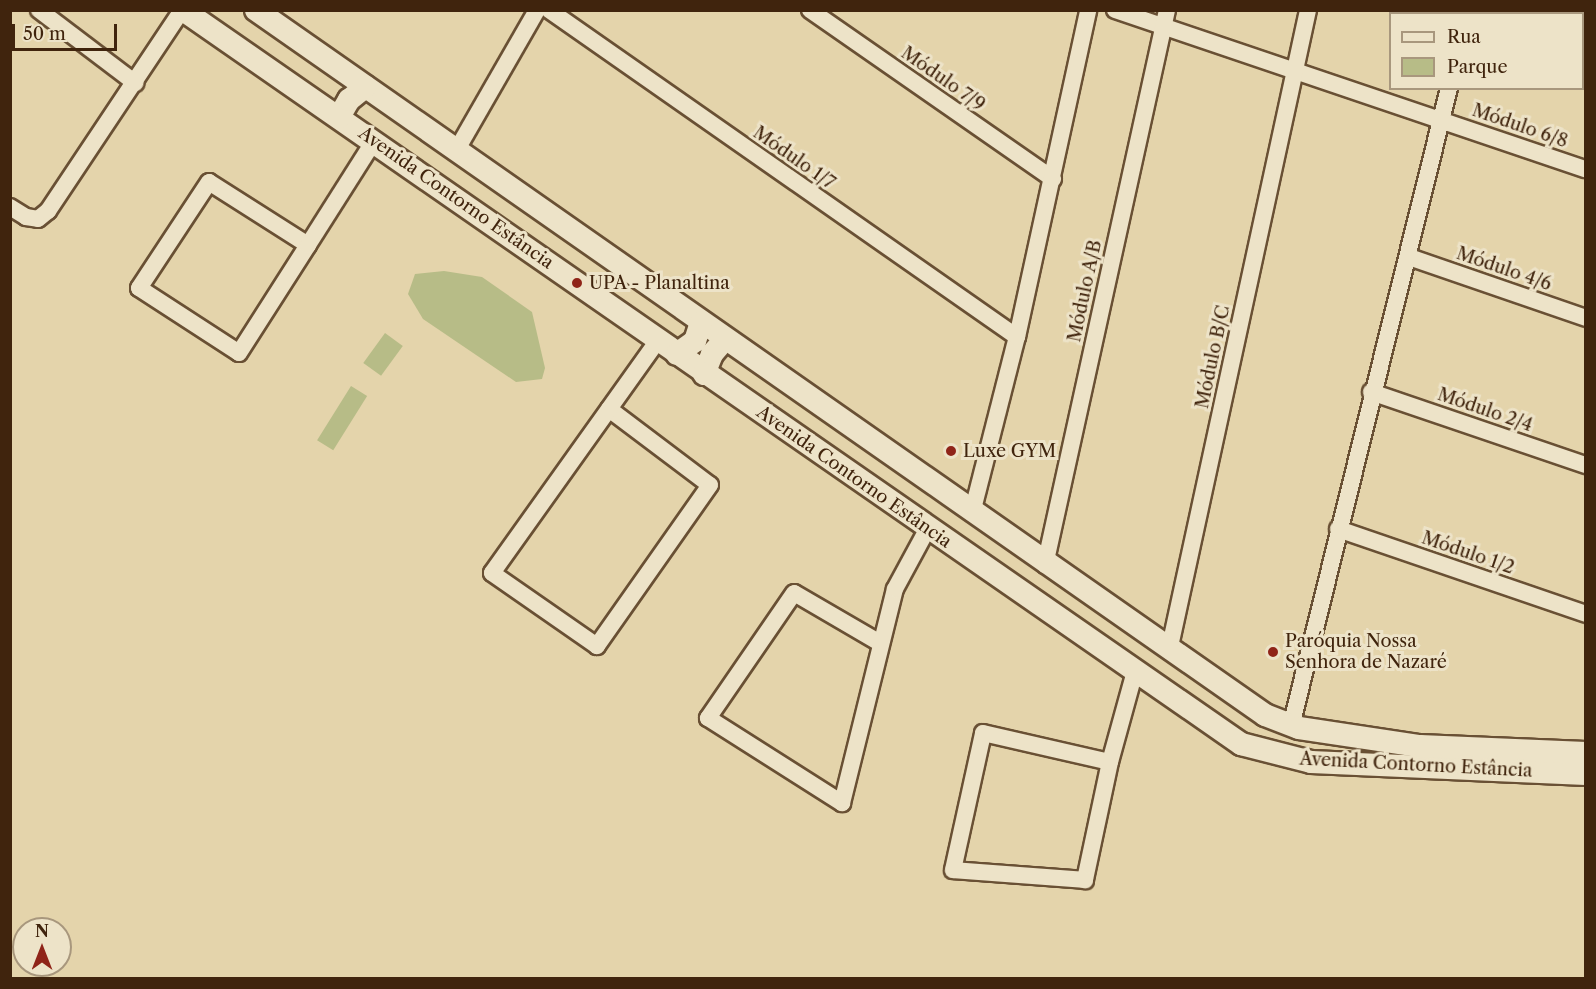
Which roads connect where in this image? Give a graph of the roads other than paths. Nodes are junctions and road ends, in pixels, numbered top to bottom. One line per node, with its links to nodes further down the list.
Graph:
1 (39, 10): 12 (street)
2 (182, 10): 12 (street); 15 (street, Avenida Contorno Estância)
3 (256, 10): 13 (street, Avenida Contorno Estância)
4 (537, 10): 18 (street)
5 (549, 10): 26 (street, Módulo 1/7)
6 (810, 10): 20 (street, Módulo 7/9)
7 (1115, 10): 10 (street, Módulo 6/8)
8 (1308, 10): 11 (street, Módulo B/C)
9 (1084, 13): 20 (street)
10 (1165, 19): 11 (street, Módulo 6/8); 37 (street, Módulo A/B)
11 (1295, 71): 16 (street, Módulo 6/8); 40 (street, Módulo B/C)
12 (135, 83): 21 (street)
13 (365, 87): 15 (street); 18 (street, Avenida Contorno Estância)
14 (1449, 90): 16 (street)
15 (339, 117): 17 (street, Avenida Contorno Estância)
16 (1442, 120): 19 (street, Módulo 6/8); 23 (street)
17 (374, 141): 22 (street); 28 (street, Avenida Contorno Estância)
18 (456, 151): 25 (street, Avenida Contorno Estância)
19 (1586, 170)
20 (1053, 179): 26 (street)
21 (10, 207)
22 (308, 244): 22 (street)
23 (1409, 257): 24 (street, Módulo 4/6); 31 (street)
24 (1586, 318)
25 (700, 322): 27 (street, Avenida Contorno Estância); 29 (street)
26 (1017, 337): 34 (street)
27 (725, 339): 30 (street); 34 (street, Avenida Contorno Estância)
28 (658, 340): 29 (street, Avenida Contorno Estância); 32 (street)
29 (677, 354): 30 (street, Avenida Contorno Estância)
30 (704, 374): 35 (street, Avenida Contorno Estância)
31 (1371, 392): 33 (street, Módulo 2/4); 36 (street)
32 (609, 409): 32 (street)
33 (1586, 465)
34 (972, 513): 37 (street, Avenida Contorno Estância)
35 (928, 528): 39 (street); 41 (street, Avenida Contorno Estância)
36 (1338, 529): 38 (street, Módulo 1/2); 42 (street)
37 (1045, 565): 40 (street, Avenida Contorno Estância)
38 (1586, 614)
39 (880, 643): 39 (street)
40 (1169, 651): 42 (street, Avenida Contorno Estância)
41 (1135, 671): 44 (street, Avenida Contorno Estância); 46 (street)
42 (1291, 725): 43 (street, Avenida Contorno Estância); 44 (street); 45 (street)
43 (1586, 753)
44 (1271, 754): 45 (street, Avenida Contorno Estância)
45 (1295, 760): 47 (street, Avenida Contorno Estância)
46 (1110, 762): 46 (street)
47 (1586, 774)

